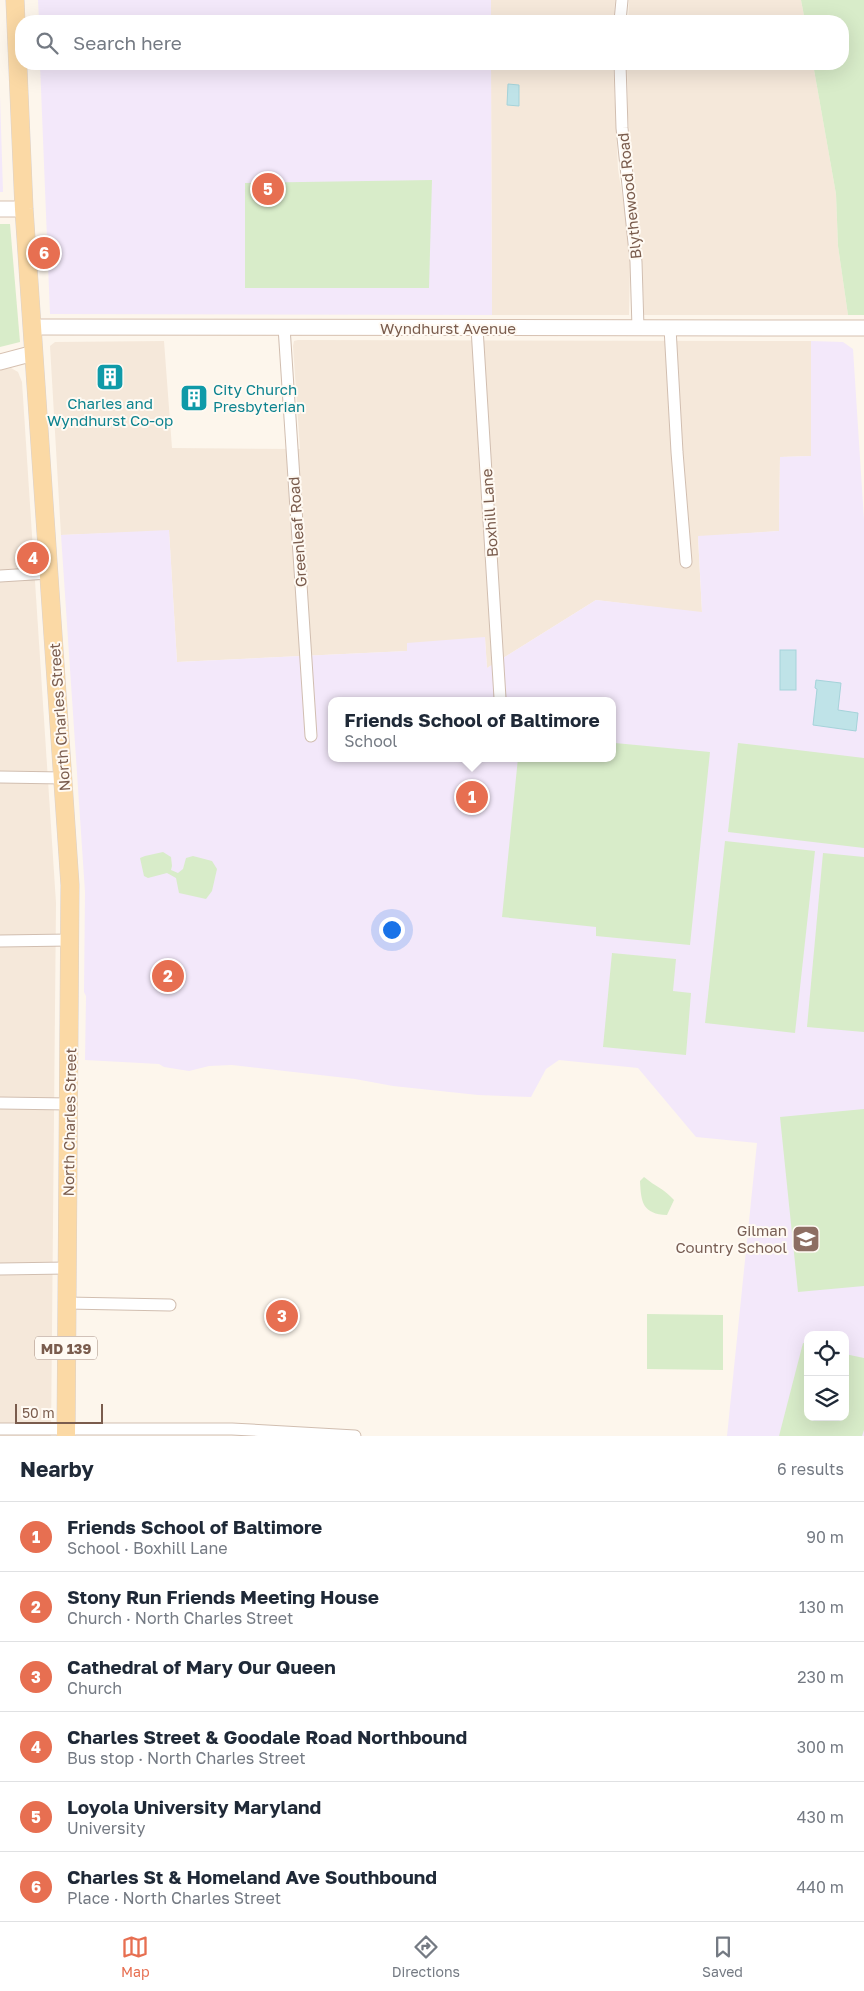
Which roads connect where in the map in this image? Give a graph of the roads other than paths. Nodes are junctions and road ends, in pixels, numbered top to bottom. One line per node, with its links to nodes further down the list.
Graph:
1 (15, 0): 3 (main road, North Charles Street)
2 (622, 0): 4 (street)
3 (16, 15)
4 (621, 15)
5 (18, 70): 8 (main road, North Charles Street)
6 (620, 70): 12 (street, Blythewood Road)
7 (0, 208): 8 (street)
8 (24, 209): 9 (main road, North Charles Street)
9 (32, 327): 10 (street, Wyndhurst Avenue); 16 (main road, North Charles Street)
10 (284, 327): 11 (street, Wyndhurst Avenue); 22 (street, Greenleaf Road)
11 (477, 328): 12 (street, Wyndhurst Avenue); 21 (street, Boxhill Lane)
12 (638, 328): 13 (street, Wyndhurst Avenue)
13 (670, 328): 14 (street, Wyndhurst Avenue); 18 (street)
14 (864, 328): 15 (street)
15 (864, 334)
16 (34, 353): 17 (street); 19 (main road, North Charles Street)
17 (0, 362)
18 (686, 562)
19 (49, 573): 20 (street); 24 (main road, North Charles Street)
20 (0, 576)
21 (500, 697)
22 (311, 736)
23 (0, 777): 24 (street)
24 (63, 778): 25 (main road, North Charles Street)
25 (70, 940): 26 (street); 28 (main road, North Charles Street)
26 (0, 941)
27 (0, 1103): 28 (street)
28 (69, 1104): 29 (main road, North Charles Street)
29 (67, 1268): 30 (street); 31 (main road, North Charles Street / MD 139)
30 (0, 1269)
31 (67, 1303): 32 (street); 34 (main road, North Charles Street / MD 139)
32 (170, 1305)
33 (0, 1429): 34 (street)
34 (66, 1432): 35 (street)
35 (355, 1436)

